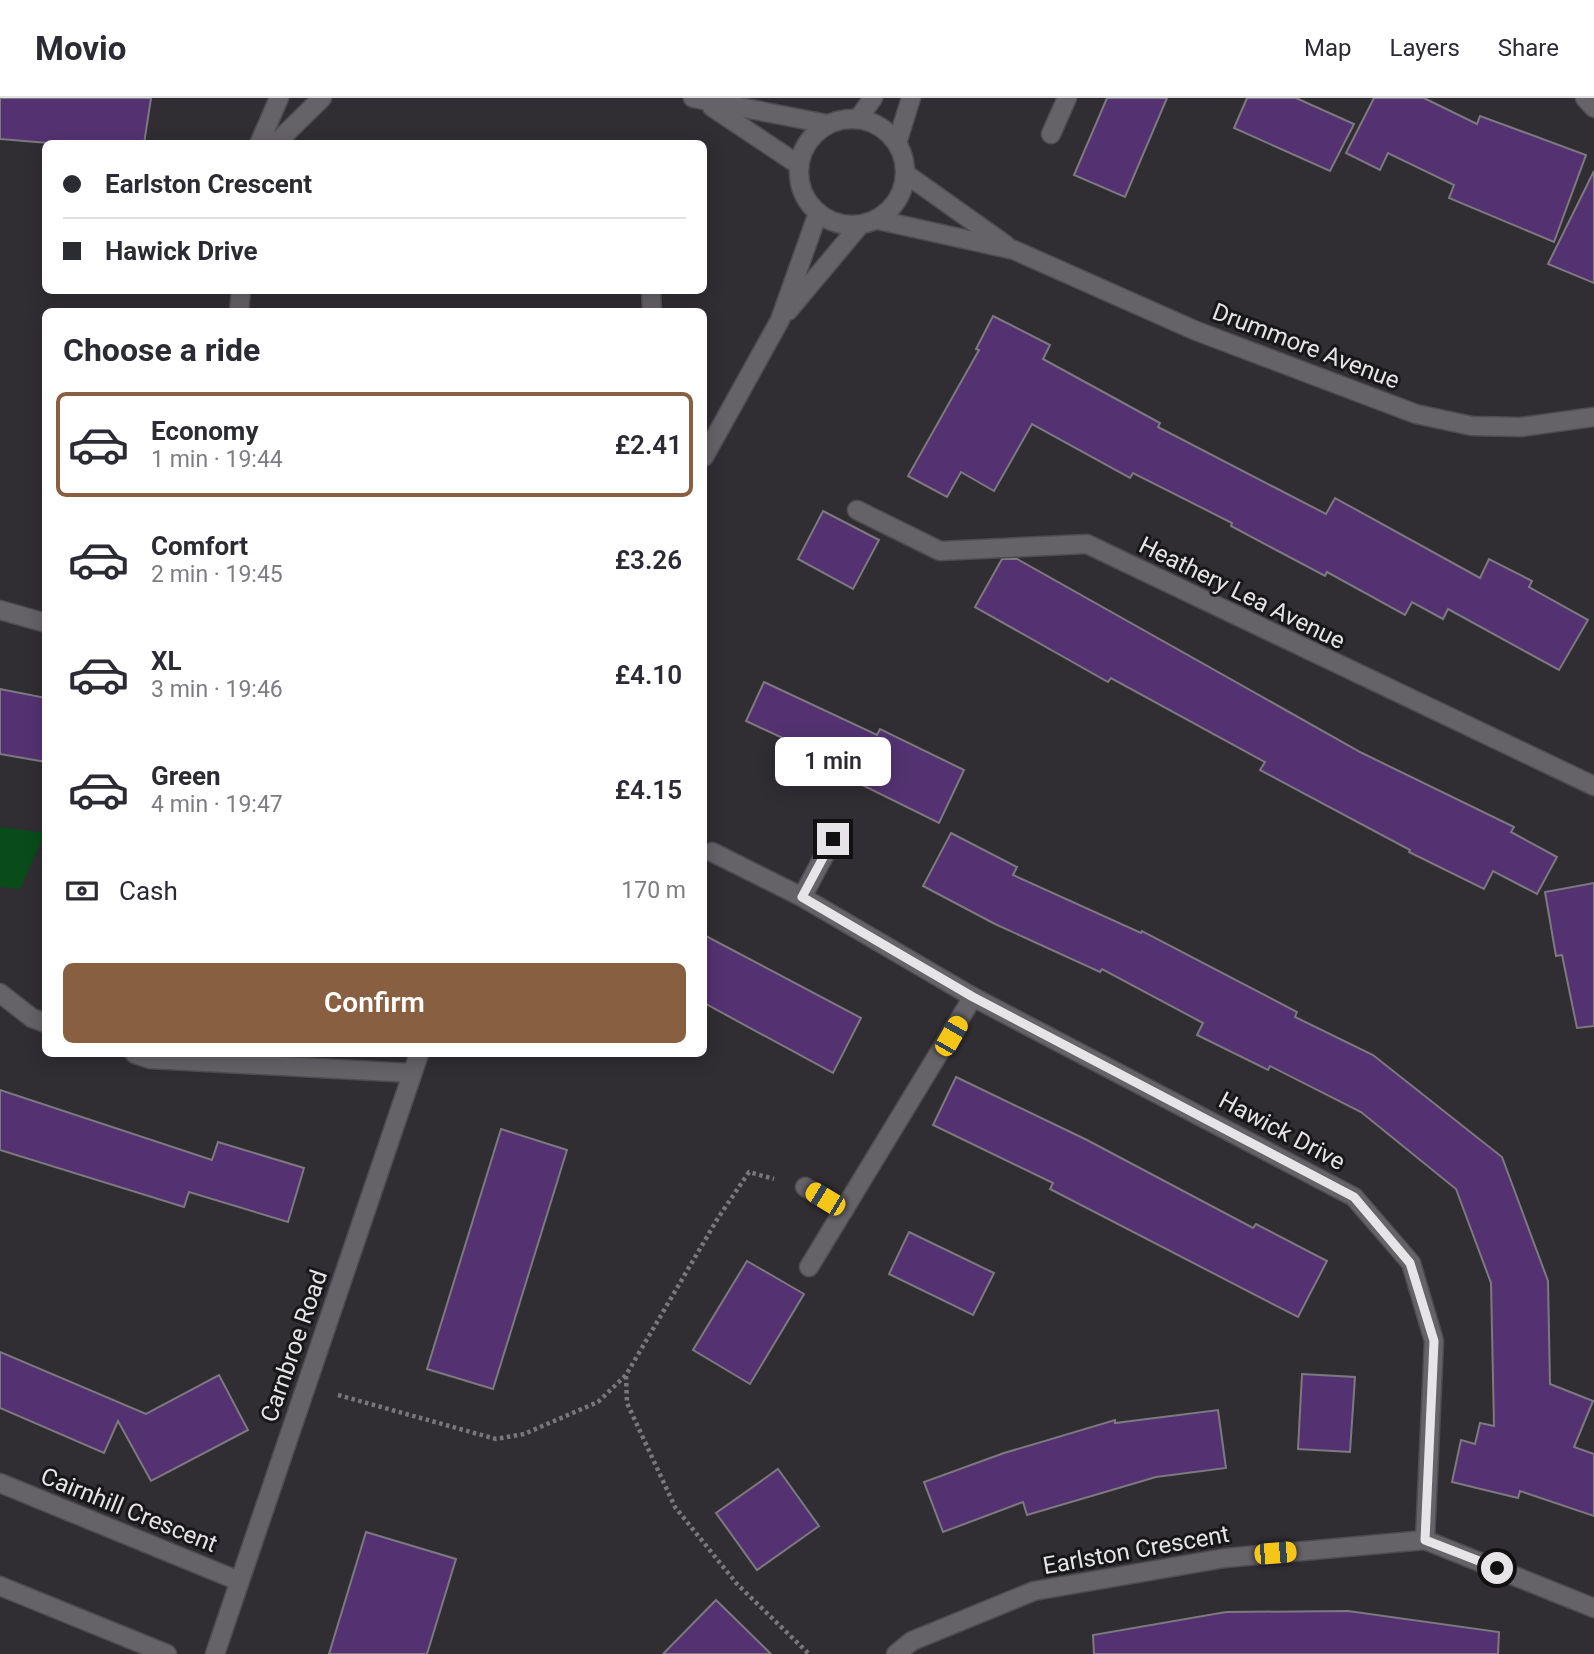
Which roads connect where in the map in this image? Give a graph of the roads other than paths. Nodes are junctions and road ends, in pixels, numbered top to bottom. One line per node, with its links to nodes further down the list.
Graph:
1 (279, 98): 12 (street)
2 (322, 98): 13 (street)
3 (873, 98): 9 (street)
4 (912, 98): 14 (street)
5 (1067, 98): 11 (street)
6 (1585, 98): 8 (street)
7 (698, 100): 10 (street); 15 (street)
8 (1594, 108)
9 (858, 119): 10 (street); 14 (street)
10 (827, 124): 15 (street)
11 (1051, 134)
12 (260, 140)
13 (279, 140)
14 (897, 143): 16 (street)
15 (799, 165): 17 (street)
16 (906, 174): 18 (street); 20 (street, Drummore Avenue)
17 (818, 213): 19 (street); 21 (street)
18 (878, 220): 19 (street); 20 (street, Drummore Avenue)
19 (860, 225): 21 (street)
20 (1014, 250): 22 (street, Drummore Avenue)
21 (780, 320): 23 (street)
22 (1594, 417)
23 (707, 452)
24 (857, 510): 27 (street, Heathery Lea Avenue)
25 (0, 610): 26 (street)
26 (42, 622)
27 (1594, 786)
28 (833, 839): 30 (street)
29 (712, 852): 30 (street, Hawick Drive)
30 (802, 897): 32 (street, Hawick Drive)
31 (0, 993): 33 (street)
32 (973, 997): 38 (street); 41 (street, Hawick Drive)
33 (42, 1022)
34 (143, 1057): 36 (street)
35 (418, 1057): 36 (street, Carnbroe Road)
36 (411, 1073): 42 (street, Carnbroe Road)
37 (805, 1187): 38 (street)
38 (844, 1210): 39 (street)
39 (809, 1267)
40 (0, 1483): 42 (street, Cairnhill Crescent)
41 (1425, 1540): 44 (street, Earlston Crescent); 47 (street, Earlston Crescent)
42 (239, 1581): 46 (street, Carnbroe Road)
43 (0, 1586): 45 (street)
44 (1594, 1608)
45 (167, 1654)
46 (215, 1654)
47 (896, 1654)

